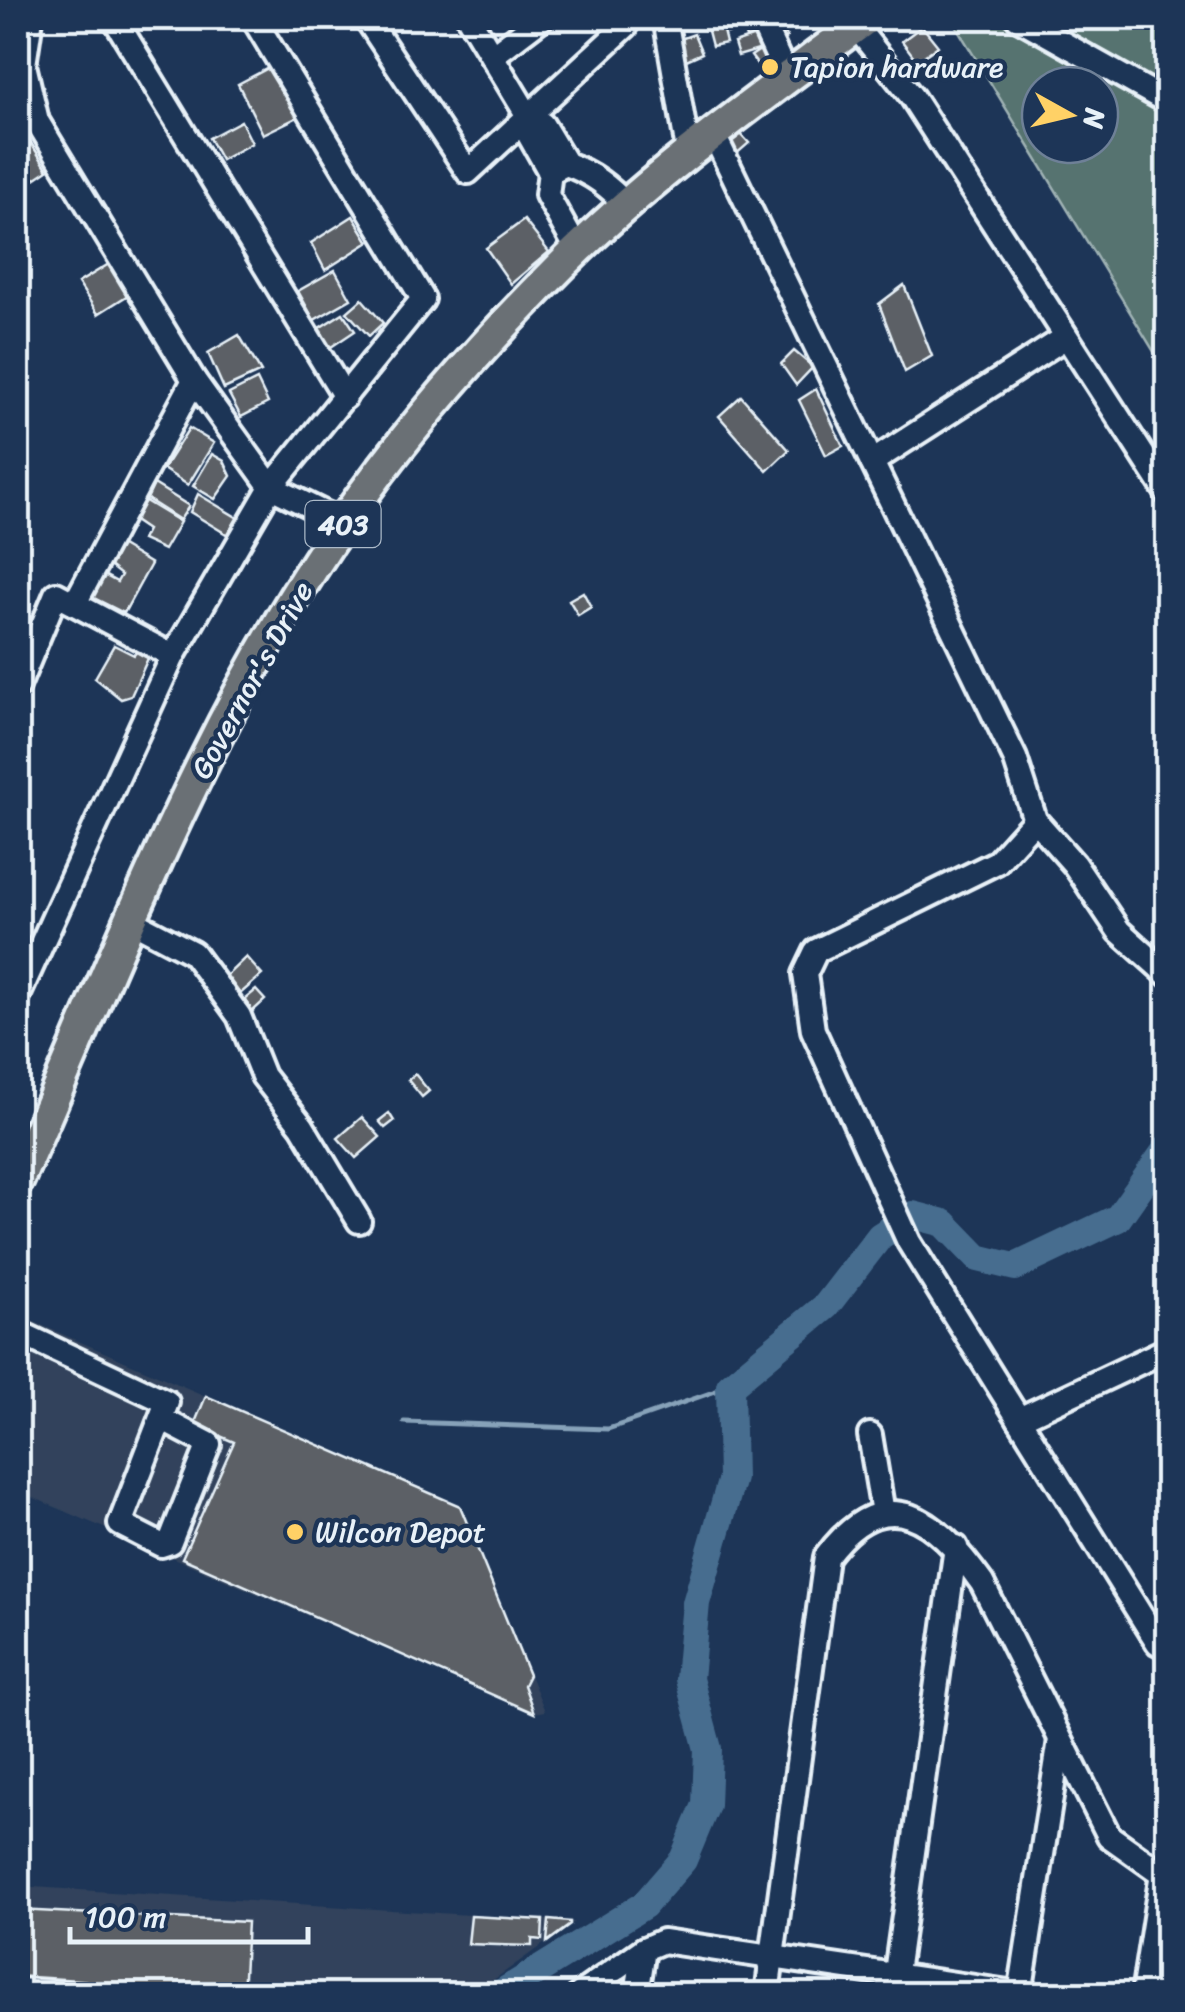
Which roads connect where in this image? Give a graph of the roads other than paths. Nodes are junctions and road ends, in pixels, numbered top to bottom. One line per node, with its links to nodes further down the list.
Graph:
1 (31, 18): 22 (street)
2 (114, 18): 23 (street)
3 (253, 18): 23 (street)
4 (366, 18): 15 (street)
5 (469, 18): 12 (street)
6 (542, 18): 12 (street)
7 (665, 18): 17 (street)
8 (760, 18): 13 (street)
9 (1018, 18): 14 (street)
10 (861, 20): 13 (main road, Governor's Drive / 403); 21 (street)
11 (626, 26): 15 (street)
12 (492, 56): 15 (street)
13 (788, 79): 16 (main road, Governor's Drive / 403)
14 (1168, 102)
15 (528, 116): 18 (street)
16 (714, 134): 17 (main road, Governor's Drive / 403); 24 (street)
17 (689, 156): 19 (main road, Governor's Drive / 403)
18 (558, 168): 19 (street); 20 (street)
19 (629, 207): 20 (main road, Governor's Drive / 403)
20 (578, 251): 27 (main road, Governor's Drive / 403)
21 (1066, 337): 24 (street); 26 (street)
22 (194, 380): 25 (street); 28 (street)
23 (346, 397): 25 (street)
24 (872, 462): 31 (street)
25 (271, 488): 27 (street); 29 (street)
26 (1168, 494)
27 (344, 523): 32 (main road, Governor's Drive / 403)
28 (75, 604): 29 (street); 30 (street)
29 (173, 656): 34 (street)
30 (18, 686)
31 (1035, 820): 33 (street); 39 (street)
32 (132, 921): 35 (main road, Governor's Drive / 403); 36 (street)
33 (1168, 976)
34 (18, 996)
35 (18, 1180)
36 (359, 1221)
37 (18, 1332): 40 (street)
38 (1168, 1349): 39 (street)
39 (1020, 1419): 44 (street)
40 (163, 1420): 40 (street)
41 (870, 1435): 42 (street)
42 (883, 1513): 43 (street); 48 (street)
43 (956, 1547): 45 (street); 49 (street)
44 (1168, 1647)
45 (1060, 1740): 46 (street); 55 (street)
46 (1164, 1876): 56 (street)
47 (644, 1949): 48 (street); 52 (street); 53 (street)
48 (772, 1958): 49 (street); 54 (street)
49 (895, 1985): 55 (street)
50 (18, 1990): 51 (street)
51 (82, 1994)
52 (580, 1994)
53 (638, 1994)
54 (767, 1994)
55 (1020, 1994)
56 (1143, 1994)

